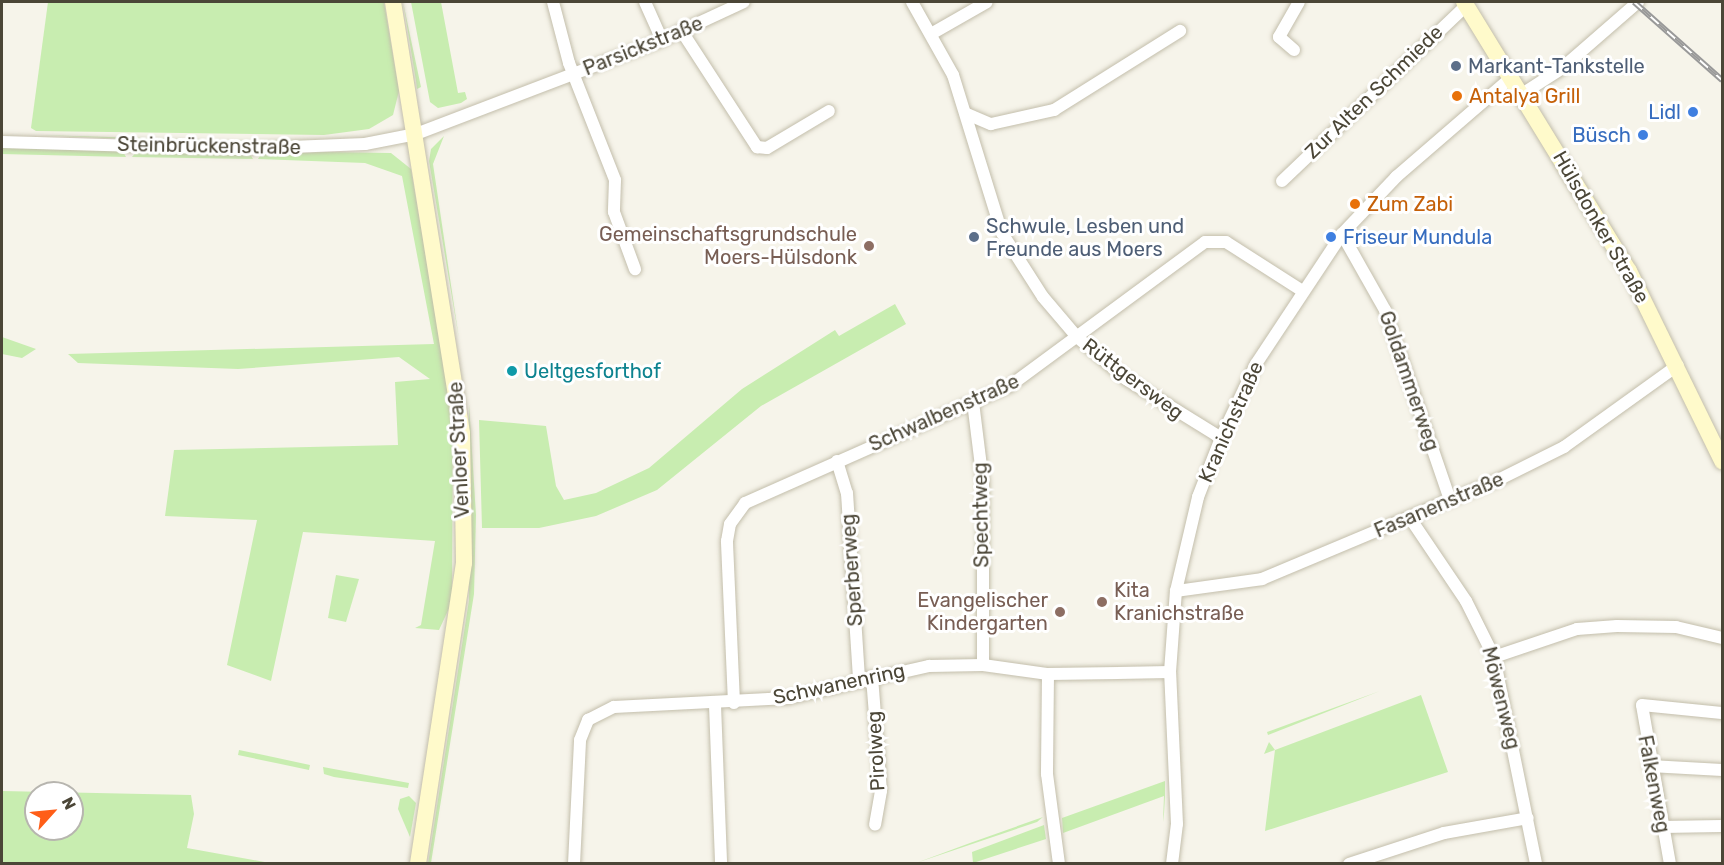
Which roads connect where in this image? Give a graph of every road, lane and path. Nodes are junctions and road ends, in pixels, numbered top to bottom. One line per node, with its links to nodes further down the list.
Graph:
1 (393, 2): 20 (main road, Venloer Straße)
2 (554, 2): 15 (street, Parsickstraße)
3 (645, 2): 13 (street)
4 (744, 2): 10 (street, Parsickstraße)
5 (912, 2): 12 (street, Rüttgersweg)
6 (987, 2): 12 (street)
7 (1299, 2): 14 (street)
8 (1638, 2): 17 (street)
9 (1466, 3): 16 (main road, Hülsdonker Straße); 22 (street, Zur Alten Schmiede)
10 (681, 30): 13 (street, Parsickstraße); 18 (street)
11 (1180, 31): 19 (street)
12 (931, 34): 19 (street, Rüttgersweg)
13 (662, 40): 15 (street, Parsickstraße)
14 (1294, 50)
15 (573, 74): 20 (street, Parsickstraße); 24 (street, Parsickstraße)
16 (1512, 77): 17 (main road, Hülsdonker Straße); 23 (street, Kranichstraße)
17 (1522, 94): 27 (main road, Hülsdonker Straße)
18 (829, 111)
19 (967, 114): 26 (street, Rüttgersweg)
20 (416, 134): 21 (street, Steinbrückenstraße); 51 (main road, Venloer Straße)
21 (2, 142)
22 (1282, 181)
23 (1342, 234): 25 (street, Kranichstraße); 32 (street, Goldammerweg)
24 (635, 269)
25 (1301, 290): 26 (street, Schwalbenstraße); 29 (street, Kranichstraße)
26 (1077, 337): 28 (street, Schwalbenstraße); 29 (street, Rüttgersweg)
27 (1678, 365): 31 (main road, Hülsdonker Straße); 32 (street, Fasanenstraße)
28 (973, 402): 30 (street, Schwalbenstraße); 37 (street, Spechtweg)
29 (1221, 438): 34 (street, Kranichstraße)
30 (837, 461): 41 (street, Sperberweg); 42 (street, Schwalbenstraße)
31 (1722, 462)
32 (1450, 500): 33 (street, Fasanenstraße)
33 (1410, 518): 34 (street, Fasanenstraße); 36 (street, Möwenweg)
34 (1176, 591): 38 (street, Kranichstraße)
35 (1722, 638): 36 (street)
36 (1494, 657): 47 (street, Möwenweg)
37 (983, 665): 39 (street, Schwanenring); 40 (street, Schwanenring)
38 (1170, 672): 39 (street, Schwanenring); 55 (street, Kranichstraße)
39 (1048, 674): 54 (street)
40 (872, 677): 41 (street, Schwanenring); 48 (street, Pirolweg)
41 (859, 681): 42 (street, Schwanenring)
42 (734, 703): 43 (street, Schwanenring)
43 (715, 705): 52 (street, Schwanenring); 53 (street)
44 (1722, 713): 45 (street, Falkenweg)
45 (1650, 766): 46 (street); 50 (street, Falkenweg)
46 (1722, 770)
47 (1528, 818): 56 (street); 57 (street, Möwenweg)
48 (875, 824)
49 (1722, 826): 50 (street)
50 (1662, 827): 58 (street, Falkenweg)
51 (418, 864)
52 (574, 864)
53 (721, 864)
54 (1059, 864)
55 (1172, 864)
56 (1349, 864)
57 (1536, 864)
58 (1670, 864)

